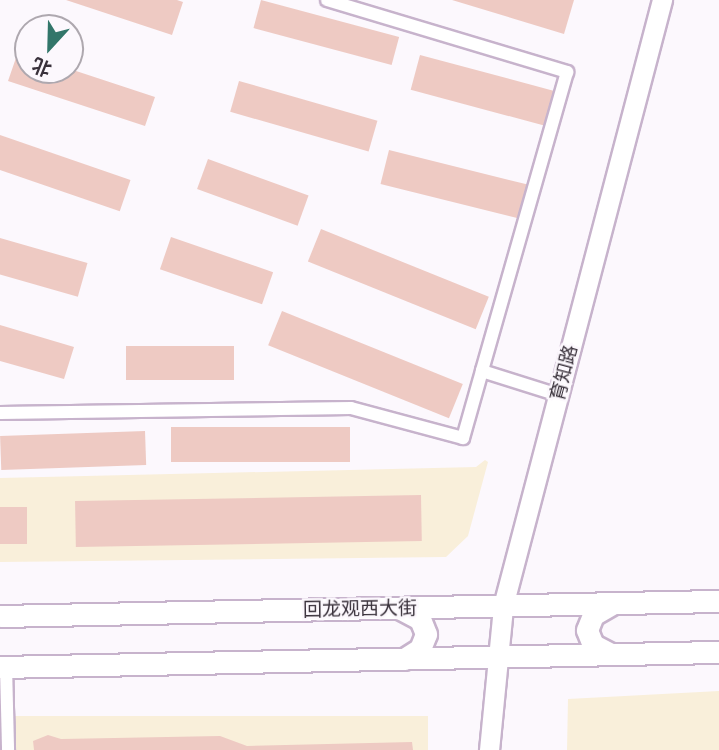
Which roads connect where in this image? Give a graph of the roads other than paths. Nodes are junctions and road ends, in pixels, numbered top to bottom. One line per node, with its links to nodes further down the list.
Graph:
1 (327, 0): 3 (street)
2 (662, 0): 4 (street, 育知路)
3 (482, 371): 4 (street); 5 (street)
4 (558, 395): 8 (street, 育知路)
5 (0, 413)
6 (719, 601): 7 (main road, 回龙观西大街)
7 (614, 603): 8 (main road, 回龙观西大街); 12 (main road)
8 (503, 606): 9 (main road, 回龙观西大街); 13 (street, 育知路)
9 (397, 608): 10 (main road, 回龙观西大街); 14 (main road)
10 (0, 616)
11 (719, 652): 12 (main road)
12 (614, 654): 13 (main road)
13 (495, 657): 14 (main road); 17 (street, 育知路)
14 (404, 659): 15 (main road)
15 (3, 666): 16 (street)
16 (8, 750)
17 (489, 750)

